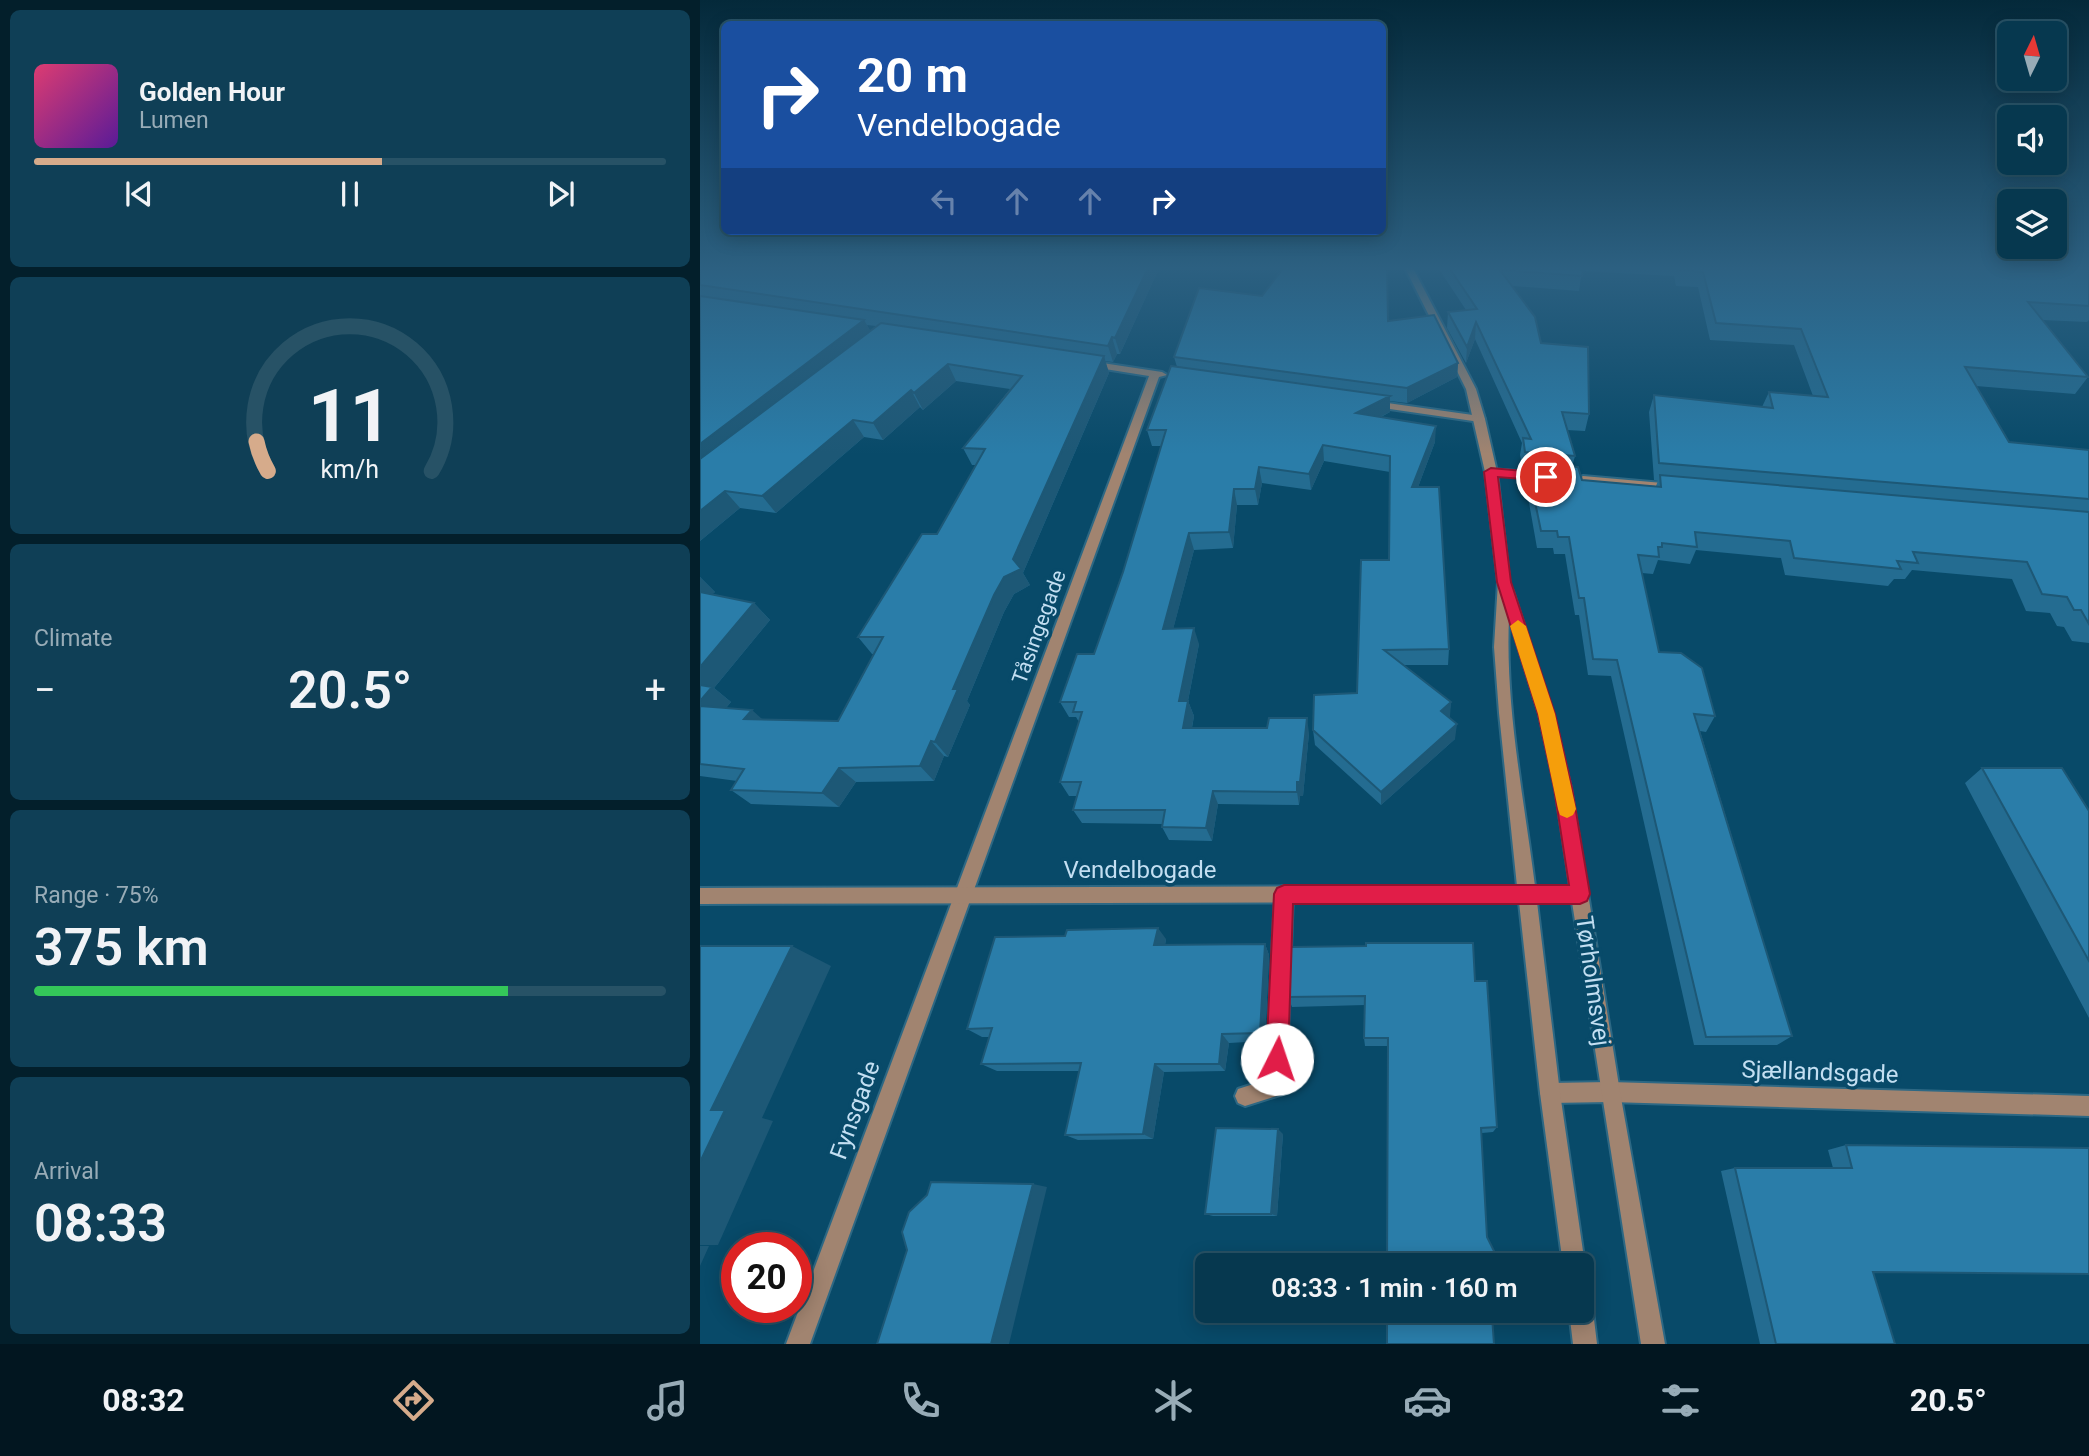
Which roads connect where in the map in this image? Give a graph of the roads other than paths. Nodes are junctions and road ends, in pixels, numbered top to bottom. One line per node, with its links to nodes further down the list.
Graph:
1 (1442, 329): 4 (street, Tørholmsvej)
2 (1075, 361): 10 (street, Tåsingegade)
3 (1358, 402): 4 (street)
4 (1480, 418): 5 (street, Tørholmsvej)
5 (1491, 472): 6 (street); 9 (street, Tørholmsvej)
6 (1560, 478)
7 (1574, 479): 8 (street)
8 (1685, 489)
9 (1504, 582): 12 (street, Tørholmsvej); 13 (street, Tørholmsvej)
10 (962, 894): 11 (street, Vendelbogade); 14 (street, Vendelbogade); 21 (street, Fynsgade)
11 (1284, 894): 12 (street, Vendelbogade); 17 (street)
12 (1529, 894): 13 (street, Vendelbogade); 16 (street, Tørholmsvej)
13 (1580, 894): 15 (street, Tørholmsvej)
14 (700, 896)
15 (1610, 1092): 16 (street, Sjællandsgade); 18 (street, Sjællandsgade); 23 (street, Tørholmsvej)
16 (1550, 1093): 19 (street, Tørholmsvej)
17 (1245, 1096)
18 (2089, 1106)
19 (1572, 1253)
20 (1582, 1323): 22 (street)
21 (798, 1344)
22 (1585, 1344)
23 (1653, 1344)

